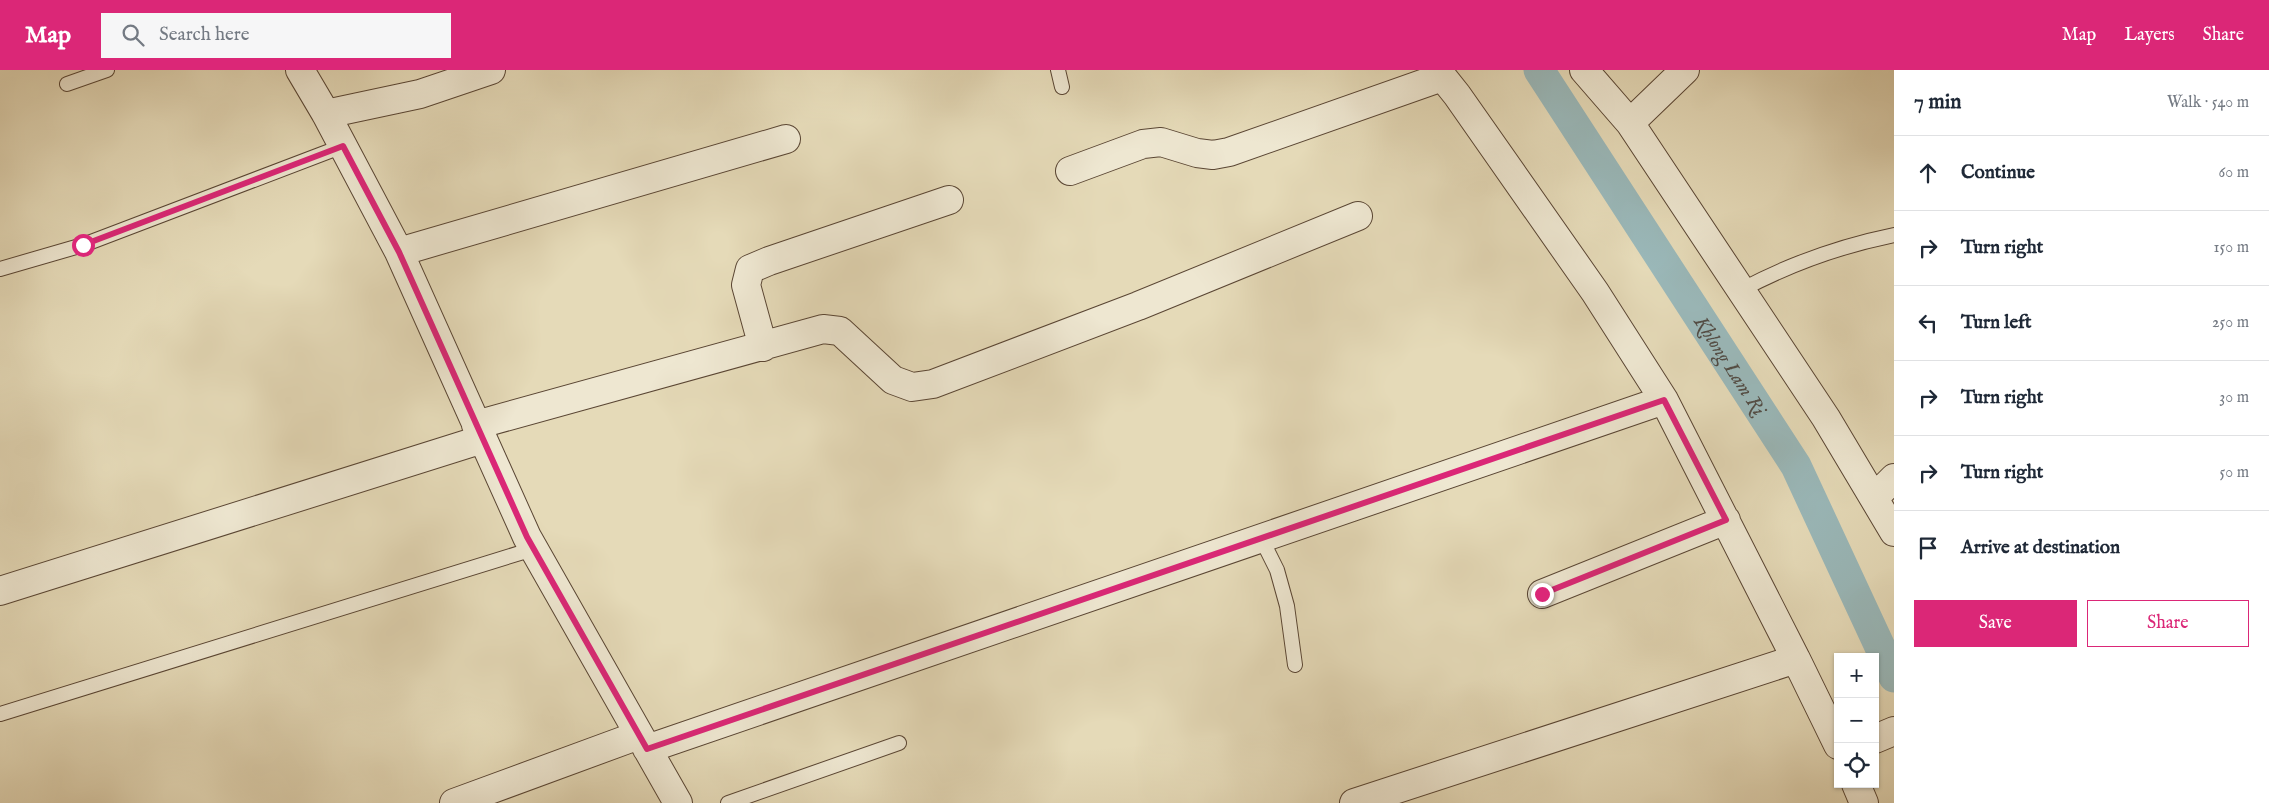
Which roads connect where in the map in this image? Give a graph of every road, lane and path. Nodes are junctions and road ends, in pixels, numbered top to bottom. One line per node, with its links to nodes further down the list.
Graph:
1 (107, 70): 8 (lane)
2 (300, 70): 10 (street)
3 (491, 70): 10 (street)
4 (1058, 70): 9 (lane)
5 (1584, 70): 11 (street)
6 (1685, 70): 11 (street)
7 (1440, 74): 14 (street); 22 (street)
8 (67, 84)
9 (1062, 87)
10 (326, 114): 13 (street)
11 (1630, 123): 20 (street)
12 (786, 139): 18 (street)
13 (343, 146): 18 (street); 19 (lane)
14 (1070, 171)
15 (950, 200): 21 (street)
16 (1358, 216): 21 (street)
17 (1894, 235): 20 (lane)
18 (399, 252): 23 (street)
19 (0, 269)
20 (1741, 290): 25 (street)
21 (763, 347): 23 (street)
22 (1664, 400): 26 (street); 28 (street)
23 (479, 432): 29 (street); 30 (street)
24 (1894, 478): 25 (street)
25 (1874, 498): 27 (street)
26 (1726, 520): 31 (street); 32 (street)
27 (1894, 532)
28 (1261, 538): 33 (lane); 37 (street)
29 (533, 549): 34 (lane); 37 (street)
30 (0, 591)
31 (1542, 594)
32 (1796, 658): 39 (street); 44 (street)
33 (1294, 665)
34 (0, 714)
35 (1894, 732): 36 (street)
36 (1879, 738)
37 (643, 742): 41 (street); 42 (street)
38 (899, 743): 43 (lane)
39 (1837, 743)
40 (1858, 788): 45 (street)
41 (454, 803)
42 (678, 803)
43 (728, 803)
44 (1354, 803)
45 (1864, 803)

